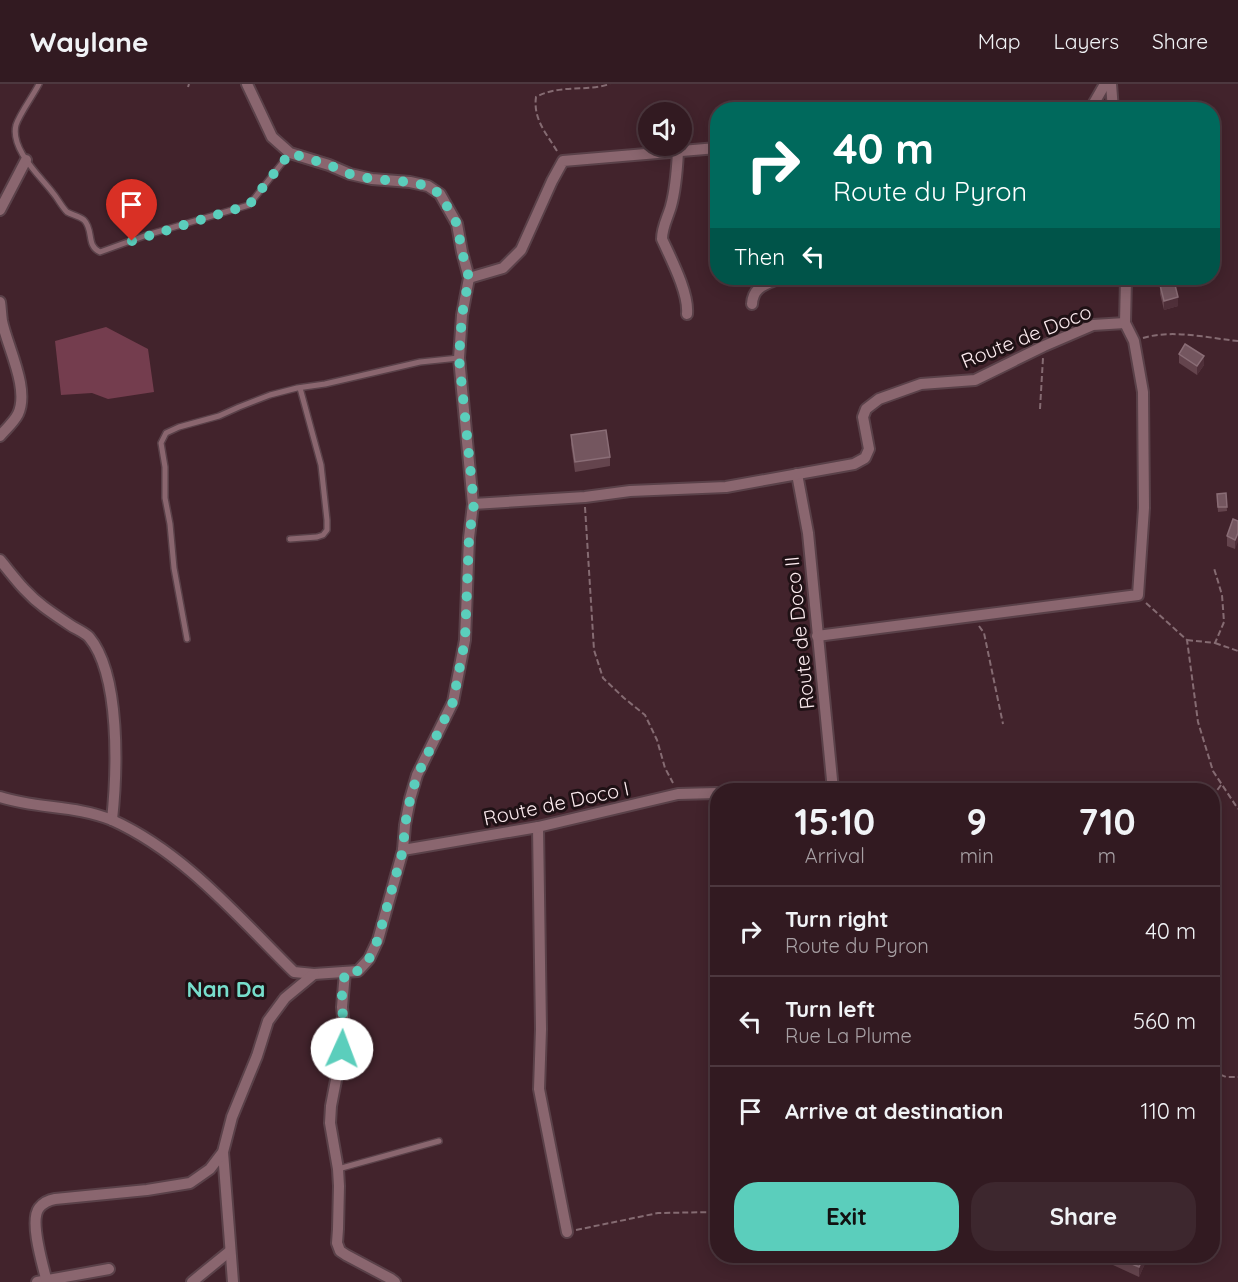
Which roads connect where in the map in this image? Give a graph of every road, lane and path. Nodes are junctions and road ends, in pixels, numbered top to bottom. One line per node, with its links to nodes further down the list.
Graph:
1 (39, 84): 13 (lane)
2 (247, 84): 10 (street)
3 (609, 84): 14 (path)
4 (1105, 84): 6 (street)
5 (1110, 84): 7 (street)
6 (1095, 102)
7 (1112, 102)
8 (710, 149): 9 (street)
9 (692, 151)
10 (290, 153): 13 (lane); 16 (street)
11 (638, 155): 14 (street)
12 (678, 156): 21 (street)
13 (26, 160): 15 (street)
14 (563, 161): 16 (street)
15 (0, 210)
16 (469, 278): 26 (street)
17 (766, 285): 20 (street)
18 (1126, 285): 22 (street)
19 (0, 302): 29 (street)
20 (752, 304)
21 (687, 314)
22 (1125, 322): 23 (street); 25 (street, Route de Doco)
23 (1134, 341): 24 (path); 36 (street)
24 (1238, 341)
25 (1044, 346): 28 (path); 30 (street, Route de Doco)
26 (459, 358): 27 (lane); 32 (street)
27 (300, 388): 33 (lane); 39 (lane)
28 (1040, 409)
29 (0, 436)
30 (797, 474): 31 (street, Route de Doco); 38 (street, Route de Doco II)
31 (585, 497): 32 (street, Route de Doco); 48 (path)
32 (474, 504): 53 (street)
33 (290, 539)
34 (0, 560): 51 (street)
35 (1214, 568): 41 (path)
36 (1138, 595): 37 (street); 40 (path)
37 (972, 616): 38 (street); 43 (path)
38 (818, 636): 44 (street, Route de Doco II)
39 (187, 639)
40 (1187, 640): 41 (path); 45 (path)
41 (1215, 643): 42 (path)
42 (1238, 651)
43 (1004, 724)
44 (832, 783)
45 (1222, 784): 46 (path); 50 (path)
46 (1220, 787)
47 (710, 793): 48 (street, Route de Doco I)
48 (678, 794): 52 (street, Route de Doco I)
49 (0, 797): 51 (street)
50 (1238, 809)
51 (112, 820): 55 (street)
52 (538, 827): 53 (street, Route de Doco I); 62 (street)
53 (403, 850): 54 (street)
54 (345, 972): 55 (street); 60 (street)
55 (314, 974): 59 (street)
56 (1220, 1074): 57 (path)
57 (1238, 1077)
58 (439, 1141): 60 (lane)
59 (223, 1152): 63 (street); 65 (street)
60 (338, 1169): 68 (street)
61 (710, 1212): 62 (path)
62 (567, 1232)
63 (230, 1251): 66 (street); 67 (street)
64 (109, 1269): 65 (street)
65 (43, 1281)
66 (192, 1282)
67 (233, 1282)
68 (395, 1282)

